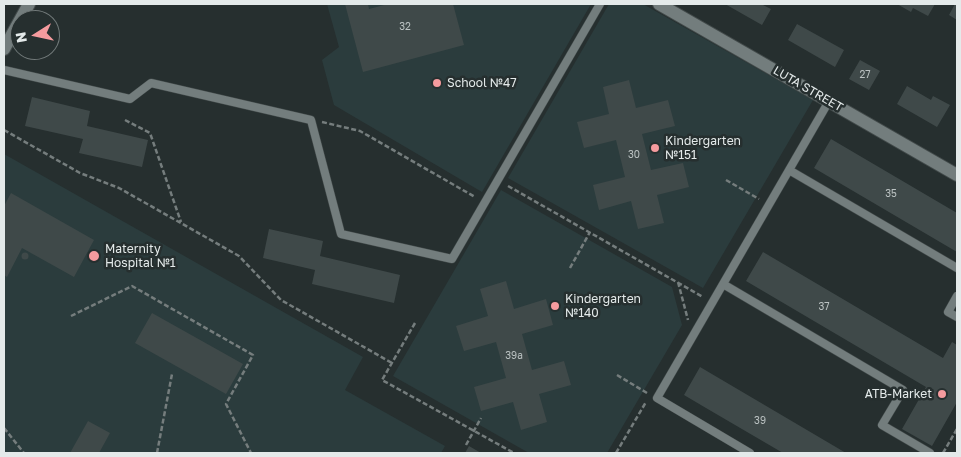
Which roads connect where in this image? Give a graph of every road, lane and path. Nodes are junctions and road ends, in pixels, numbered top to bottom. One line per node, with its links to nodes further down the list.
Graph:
1 (29, 4): 4 (street)
2 (600, 4): 12 (lane)
3 (659, 4): 6 (street, LUTA STREET)
4 (4, 49)
5 (4, 70): 8 (lane)
6 (829, 101): 10 (lane); 11 (street, LUTA STREET)
7 (126, 120): 16 (path)
8 (311, 120): 15 (path); 15 (lane)
9 (4, 130): 16 (path)
10 (789, 170): 19 (lane); 21 (lane)
11 (957, 175)
12 (498, 180): 15 (lane); 17 (path)
13 (726, 180): 14 (path)
14 (762, 201)
15 (485, 202)
16 (182, 223): 28 (path)
17 (590, 232): 18 (path); 20 (path)
18 (570, 268)
19 (957, 268)
20 (678, 282): 23 (path); 27 (path)
21 (723, 284): 23 (lane); 42 (lane)
22 (957, 296): 25 (lane)
23 (713, 302): 27 (lane)
24 (71, 316): 39 (path)
25 (957, 317)
26 (415, 323): 28 (path)
27 (692, 336): 41 (lane)
28 (392, 363): 35 (path)
29 (172, 374): 38 (path)
30 (617, 375): 31 (path)
31 (650, 394)
32 (481, 418): 35 (path)
33 (4, 428): 37 (path)
34 (957, 429): 43 (path)
35 (474, 431): 36 (path); 40 (path)
36 (466, 444)
37 (24, 453)
38 (157, 453)
39 (251, 453)
40 (514, 453)
41 (750, 453)
42 (930, 453)
43 (943, 453)

